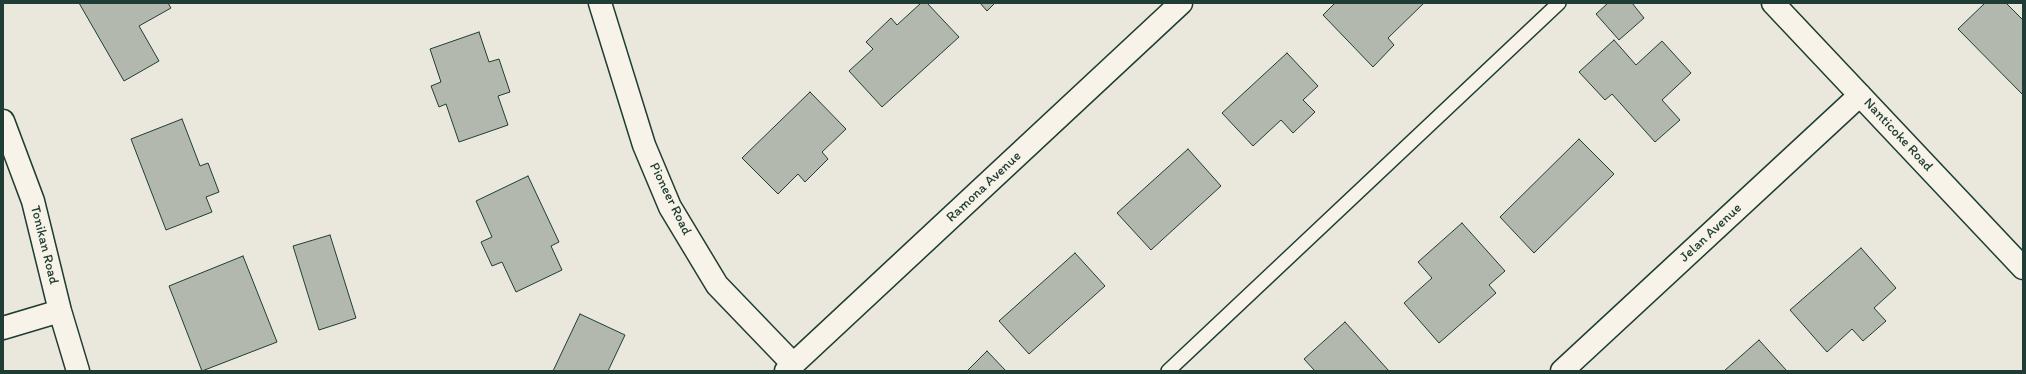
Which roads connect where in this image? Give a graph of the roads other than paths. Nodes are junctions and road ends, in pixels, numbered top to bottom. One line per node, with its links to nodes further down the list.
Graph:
1 (600, 3): 10 (street, Pioneer Road)
2 (1181, 3): 10 (street, Ramona Avenue)
3 (1559, 3): 12 (lane)
4 (1773, 3): 5 (street, Nanticoke Road)
5 (1860, 95): 7 (street, Nanticoke Road); 13 (street, Jelan Avenue)
6 (3, 120): 8 (street, Tonikan Road)
7 (2023, 268)
8 (60, 311): 9 (street); 11 (street, Tonikan Road)
9 (3, 328)
10 (790, 368)
11 (78, 371)
12 (1168, 371)
13 (1562, 371)

